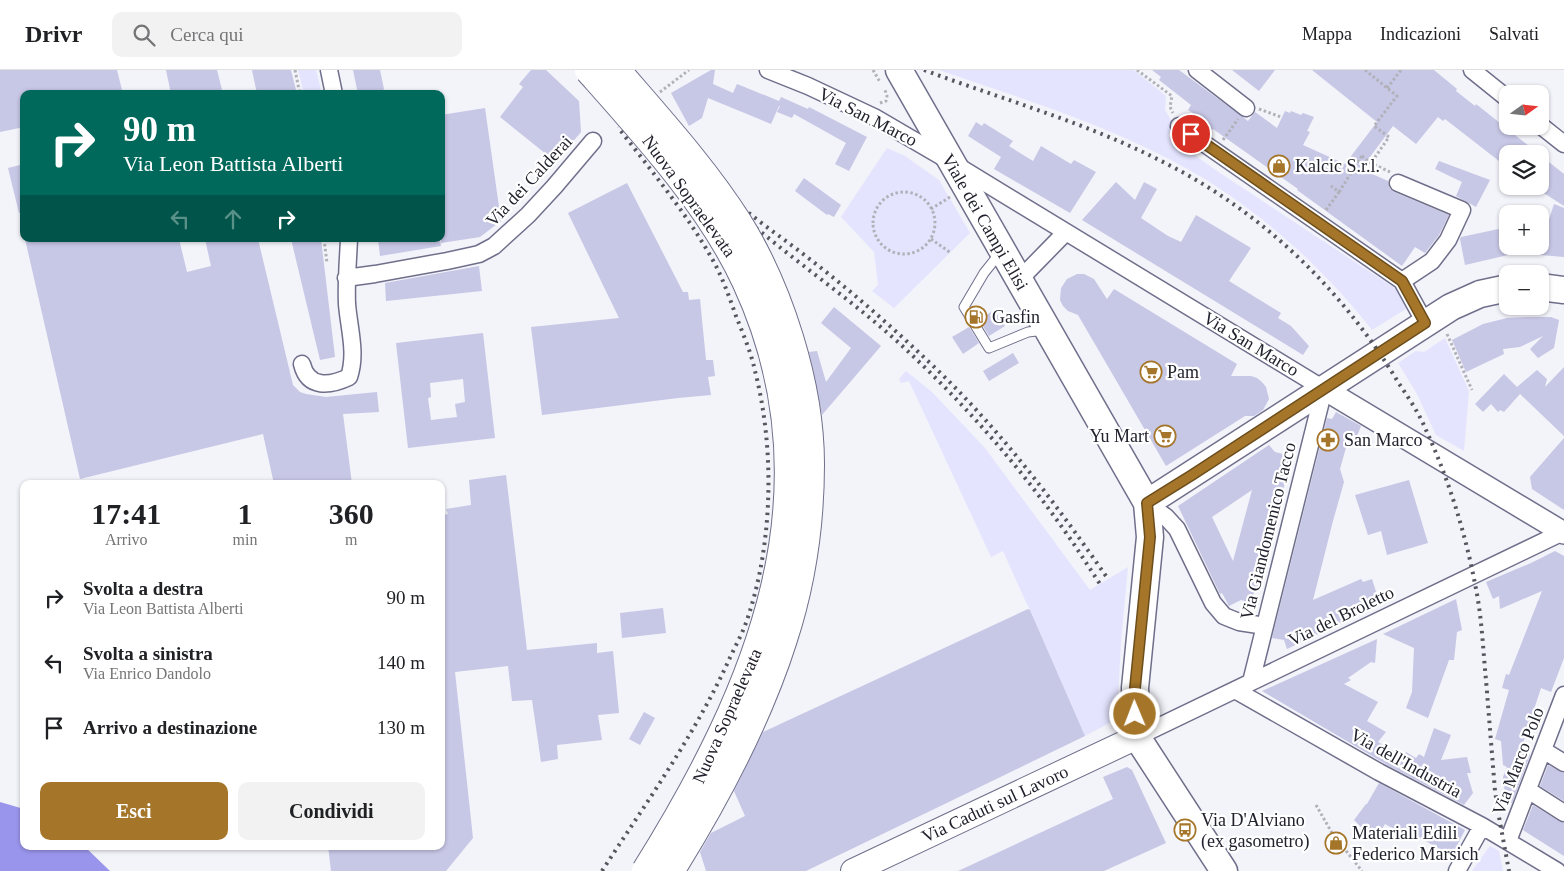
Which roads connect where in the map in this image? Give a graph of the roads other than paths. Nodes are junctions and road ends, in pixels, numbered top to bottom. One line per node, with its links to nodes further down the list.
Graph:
1 (329, 70): 8 (street)
2 (589, 70): 45 (highway, Nuova Sopraelevata, bridge)
3 (616, 70): 46 (highway, Nuova Sopraelevata, bridge)
4 (768, 70): 15 (street, Via San Marco)
5 (899, 70): 15 (main road, Viale dei Campi Elisi)
6 (1197, 70): 10 (street)
7 (1472, 70): 9 (street)
8 (333, 90)
9 (1499, 92)
10 (1246, 108)
11 (1180, 126): 22 (street)
12 (1549, 132): 14 (street)
13 (593, 141): 20 (street, Via dei Calderai)
14 (1564, 144)
15 (951, 162): 17 (street, Via San Marco); 19 (main road, Viale dei Campi Elisi)
16 (1398, 183): 22 (street)
17 (1066, 232): 21 (street); 29 (street, Via San Marco)
18 (349, 242): 20 (street)
19 (1002, 251): 21 (main road, Viale dei Campi Elisi); 27 (lane)
20 (346, 278): 28 (street)
21 (1018, 280): 27 (main road, Viale dei Campi Elisi)
22 (1402, 281): 26 (street)
23 (1549, 288): 25 (main road)
24 (1499, 290): 26 (main road)
25 (1564, 290)
26 (1436, 328): 29 (main road)
27 (1048, 330): 30 (main road, Viale dei Campi Elisi)
28 (302, 364)
29 (1324, 389): 31 (main road); 33 (street, Via San Marco); 34 (street, Via Giandomenico Tacco)
30 (1123, 460): 31 (main road); 32 (main road, Viale dei Campi Elisi)
31 (1192, 475): 32 (main road)
32 (1147, 503): 34 (street, Viale dei Campi Elisi); 38 (main road)
33 (1563, 532): 35 (street, Via del Broletto)
34 (1264, 626): 35 (street, Via Giandomenico Tacco)
35 (1251, 682): 36 (street, Via del Broletto)
36 (1235, 690): 38 (street, Via del Broletto); 43 (street, Via dell'Industria)
37 (1563, 701): 39 (street, Via Marco Polo)
38 (1137, 737): 47 (main road, Via Caduti sul Lavoro); 48 (main road)
39 (1543, 750): 40 (street); 41 (street, Via Marco Polo)
40 (1564, 763)
41 (1528, 790): 42 (street); 44 (street, Via Marco Polo)
42 (1564, 813)
43 (1482, 826): 44 (street, Via dell'Industria); 49 (street)
44 (1508, 841): 50 (street, Via dell'Industria)
45 (646, 871)
46 (670, 871)
47 (853, 871)
48 (1224, 871)
49 (1457, 871)
50 (1558, 871)

